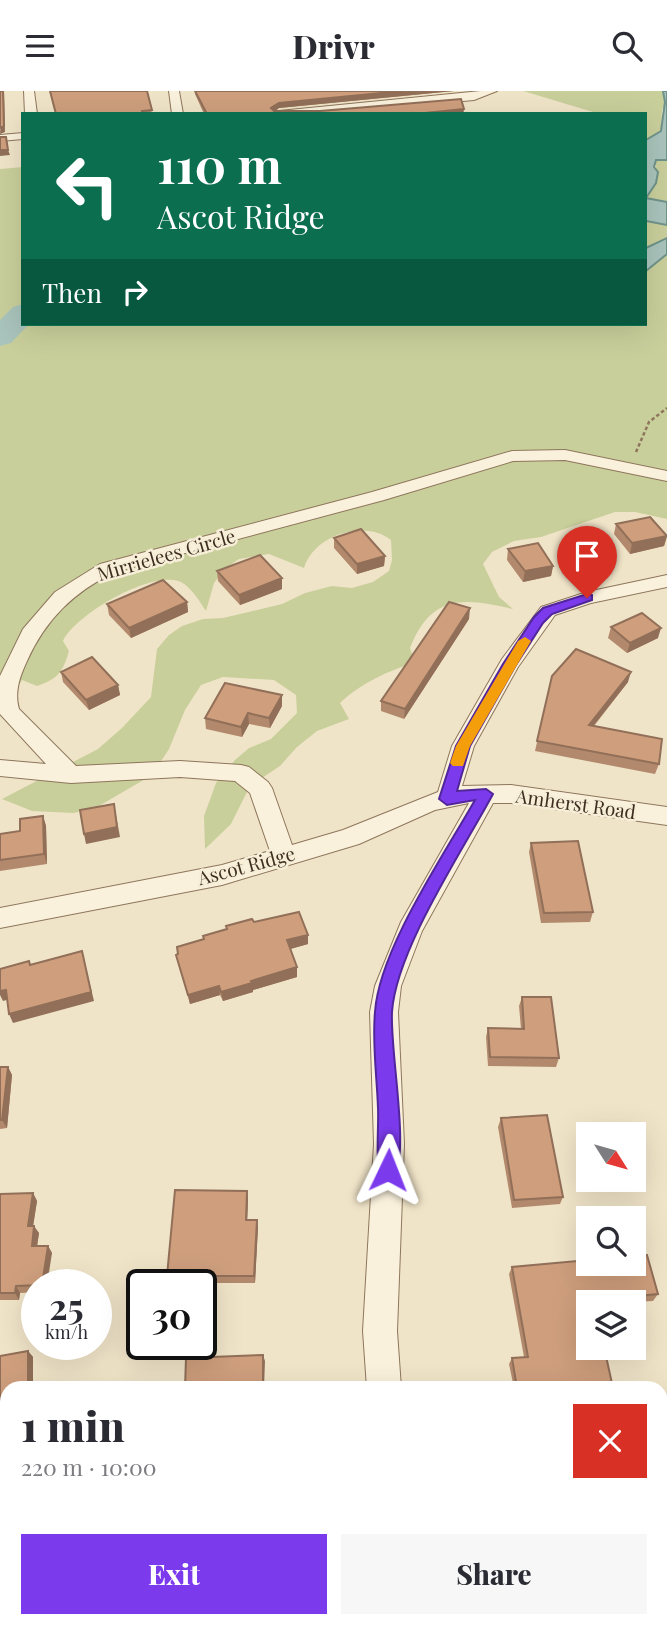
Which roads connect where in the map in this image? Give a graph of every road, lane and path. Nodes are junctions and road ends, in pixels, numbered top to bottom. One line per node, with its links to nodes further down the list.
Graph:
1 (29, 91): 6 (street)
2 (174, 91): 7 (street)
3 (356, 91): 5 (street)
4 (492, 91): 5 (street)
5 (367, 106): 8 (street)
6 (31, 112)
7 (178, 112)
8 (301, 112)
9 (21, 136): 10 (street)
10 (0, 138)
11 (667, 408): 12 (path)
12 (628, 467): 13 (street, Mirrielees Circle); 16 (street, Mirrielees Circle)
13 (667, 476)
14 (667, 581): 18 (street)
15 (0, 768): 16 (street)
16 (71, 775): 20 (street)
17 (486, 794): 18 (street, Ascot Ridge); 19 (street, Amherst Road); 22 (street)
18 (447, 799): 20 (street, Ascot Ridge)
19 (667, 816)
20 (283, 855): 21 (street, Ascot Ridge)
21 (0, 918)
22 (384, 1381)

